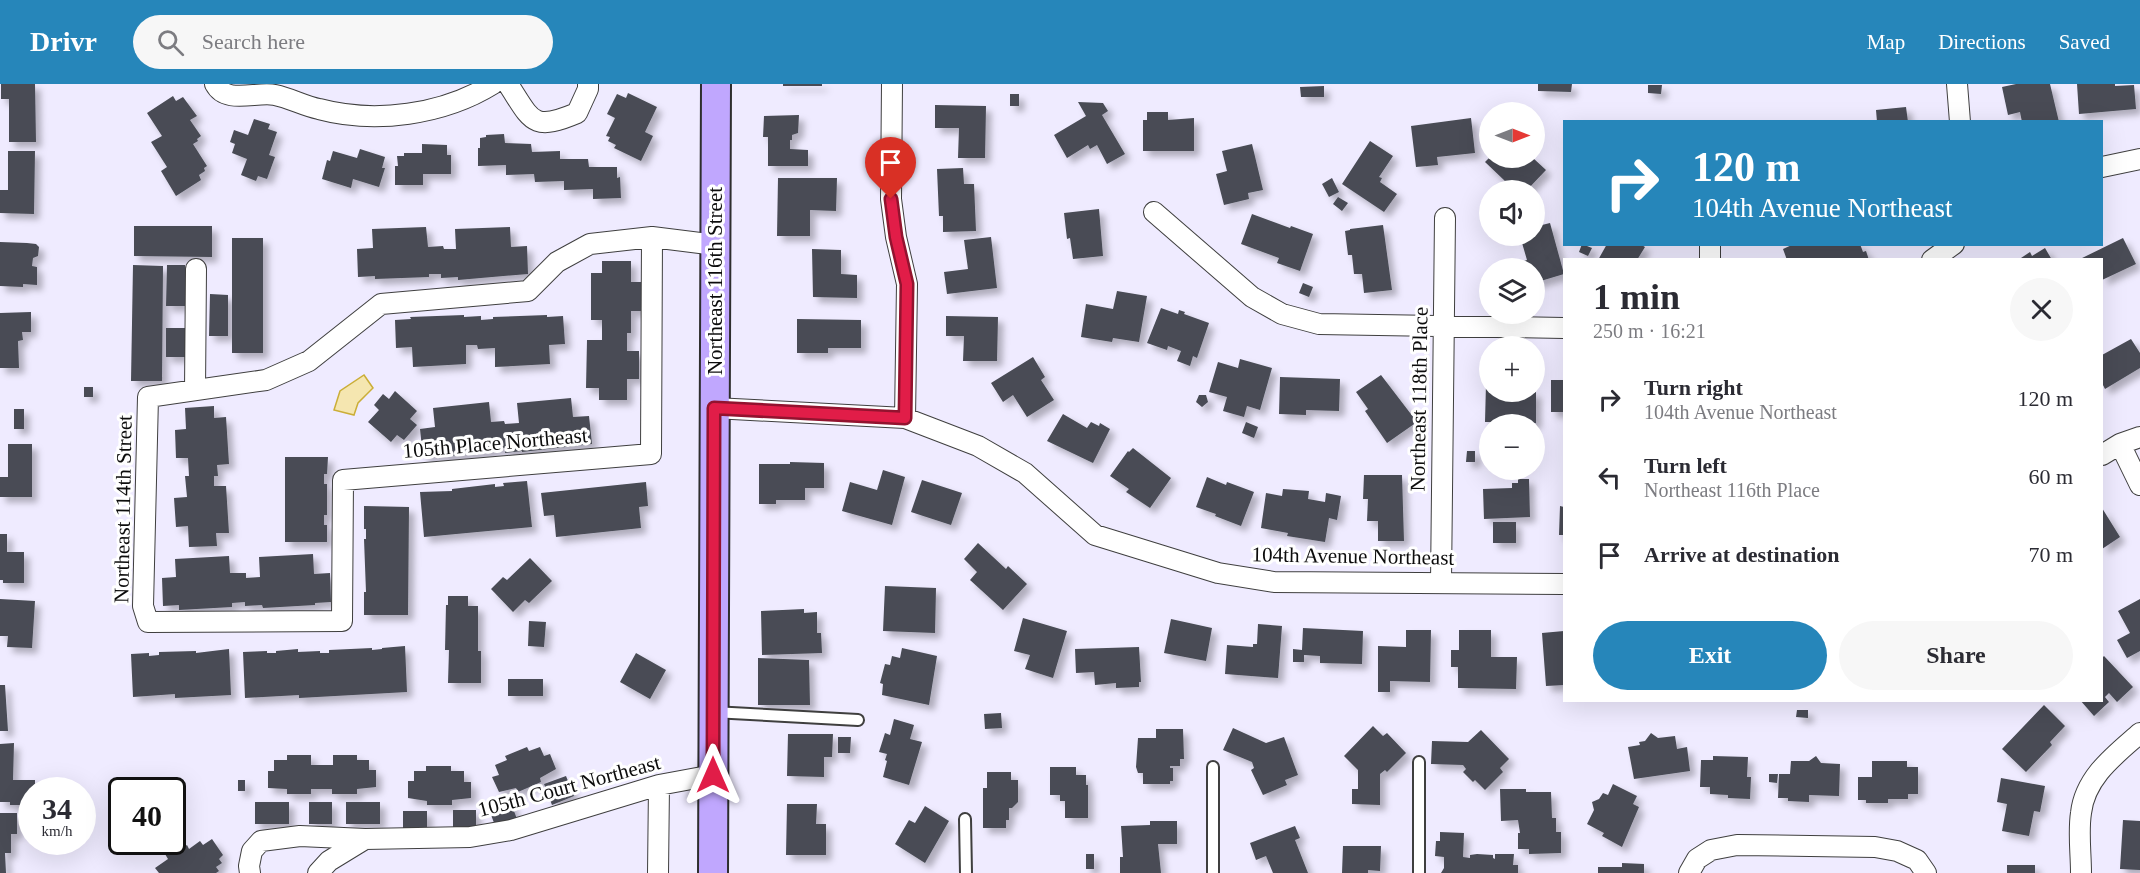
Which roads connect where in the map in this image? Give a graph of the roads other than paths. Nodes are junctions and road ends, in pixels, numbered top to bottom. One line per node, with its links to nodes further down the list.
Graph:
1 (215, 84): 8 (street)
2 (493, 84): 8 (street)
3 (508, 84): 4 (street)
4 (588, 84)
5 (716, 84): 15 (street, Northeast 116th Street)
6 (892, 84): 23 (street)
7 (1957, 84): 9 (street)
8 (267, 89)
9 (1960, 120)
10 (2140, 159): 11 (street)
11 (2103, 167)
12 (1154, 212): 19 (street)
13 (1445, 218): 19 (street, Northeast 118th Place)
14 (652, 237): 15 (street); 21 (street); 30 (street, 105th Place Northeast)
15 (716, 246): 22 (street, Northeast 116th Street)
16 (1951, 246): 17 (street)
17 (1935, 258)
18 (196, 269): 21 (street)
19 (1444, 326): 20 (street); 28 (street, Northeast 118th Place)
20 (1563, 328)
21 (195, 390): 30 (street, Northeast 114th Street)
22 (714, 408): 23 (street, 104th Avenue Northeast); 31 (street, Northeast 116th Street)
23 (905, 418): 28 (street, 104th Avenue Northeast)
24 (2140, 437): 25 (street)
25 (2120, 444): 26 (street); 27 (street)
26 (2103, 454)
27 (2140, 485)
28 (1441, 582): 29 (street, 104th Avenue Northeast)
29 (1563, 584)
30 (342, 621)
31 (713, 712): 32 (lane); 36 (street, Northeast 116th Street)
32 (858, 720)
33 (2140, 732): 49 (street)
34 (1419, 762): 48 (lane)
35 (1214, 767): 47 (lane)
36 (713, 775): 37 (street, 105th Court Northeast); 45 (street, Northeast 116th Street)
37 (659, 785): 39 (street, 105th Court Northeast); 44 (street)
38 (965, 819): 46 (lane)
39 (365, 839): 42 (street, 105th Court Northeast); 43 (street)
40 (1693, 866): 41 (street)
41 (1922, 866)
42 (250, 873)
43 (318, 873)
44 (658, 873)
45 (713, 873)
46 (966, 873)
47 (1213, 873)
48 (1419, 873)
49 (2081, 873)

